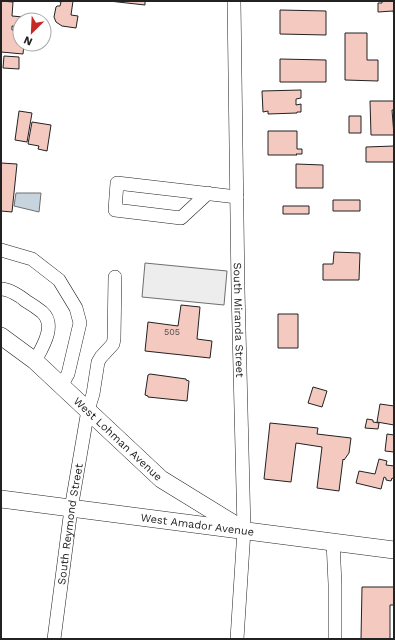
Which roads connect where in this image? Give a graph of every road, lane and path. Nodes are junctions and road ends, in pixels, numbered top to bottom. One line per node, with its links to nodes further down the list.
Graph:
1 (234, 1): 3 (street, South Miranda Street)
2 (208, 193): 2 (street); 3 (street)
3 (237, 197): 13 (street, South Miranda Street)
4 (1, 250): 9 (street)
5 (115, 277): 10 (street, South Reymond Street)
6 (1, 289): 8 (street)
7 (1, 336): 8 (main road, West Lohman Avenue)
8 (35, 361): 9 (main road, West Lohman Avenue)
9 (61, 386): 10 (main road, West Lohman Avenue)
10 (88, 410): 12 (street, South Reymond Street); 13 (main road, West Lohman Avenue)
11 (1, 500): 12 (main road, West Amador Avenue)
12 (71, 509): 13 (main road, West Amador Avenue); 16 (street, South Reymond Street)
13 (244, 530): 14 (main road, West Amador Avenue); 17 (street, South Miranda Street)
14 (333, 542): 15 (main road, West Amador Avenue); 18 (street)
15 (394, 550)
16 (54, 639)
17 (237, 639)
18 (335, 639)

